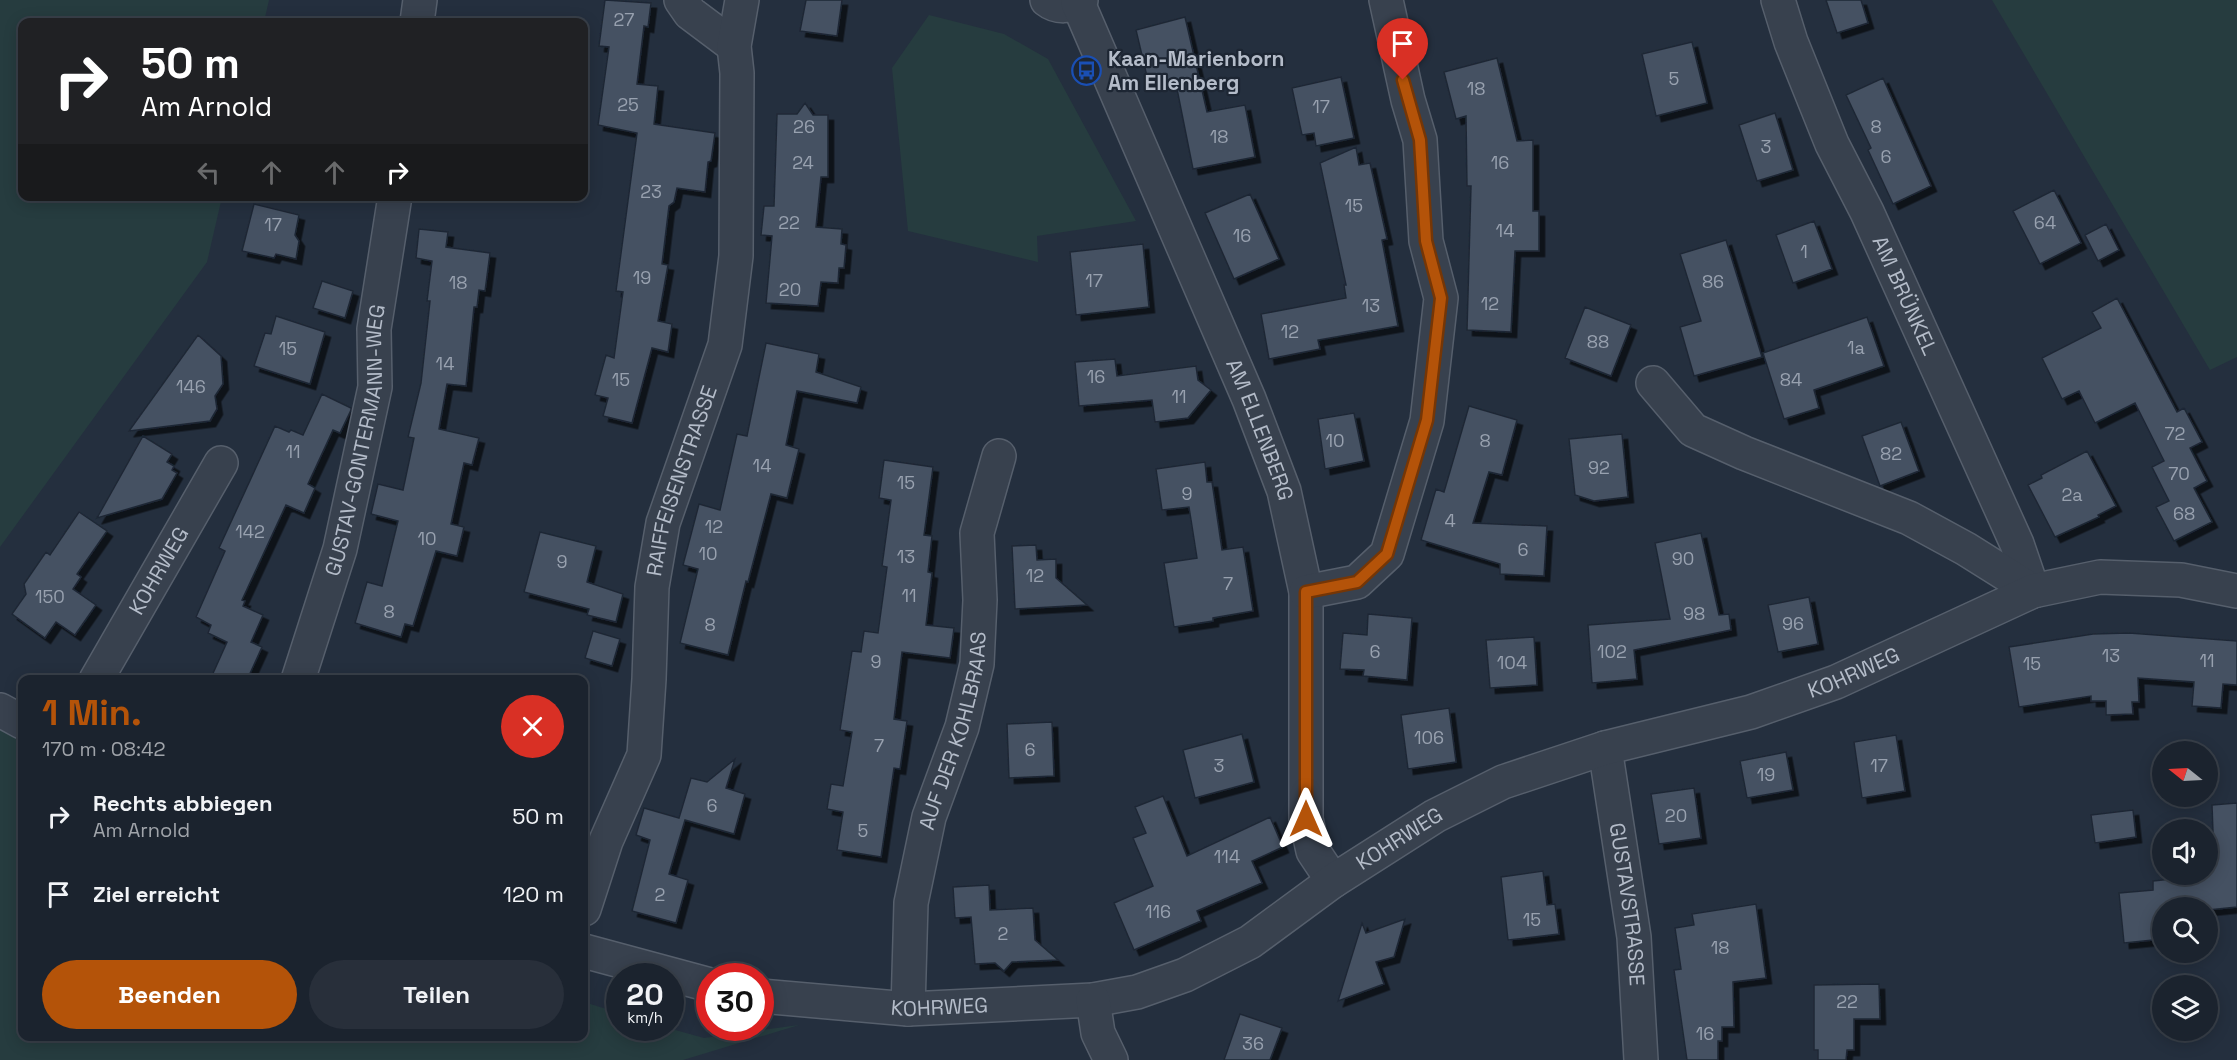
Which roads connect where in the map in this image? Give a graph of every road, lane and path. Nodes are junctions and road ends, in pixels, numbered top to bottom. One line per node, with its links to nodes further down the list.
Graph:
1 (420, 0): 7 (street)
2 (681, 0): 8 (street)
3 (742, 0): 8 (street, RAIFFEISENSTRASSE)
4 (1386, 0): 15 (street)
5 (1778, 0): 13 (street, AM BRÜNKEL)
6 (1069, 1): 15 (street, AM ELLENBERG)
7 (418, 18)
8 (734, 46): 22 (street, RAIFFEISENSTRASSE)
9 (395, 201): 17 (street, GUSTAV-GONTERMANN-WEG)
10 (1653, 383): 13 (street)
11 (999, 456): 27 (street, AUF DER KOHLBRAAS)
12 (221, 463): 16 (street, KOHRWEG)
13 (2033, 591): 14 (street, KOHRWEG); 20 (street, KOHRWEG)
14 (2237, 591)
15 (1306, 592): 21 (street, AM ELLENBERG)
16 (99, 675)
17 (300, 675)
18 (0, 710): 19 (street)
19 (18, 720)
20 (1605, 748): 21 (street, KOHRWEG); 29 (street, GUSTAVSTRASSE)
21 (1333, 881): 26 (street, KOHRWEG)
22 (588, 897)
23 (588, 952): 24 (street)
24 (696, 981)
25 (774, 997): 27 (street, KOHRWEG)
26 (1093, 1000): 27 (street, KOHRWEG); 28 (street)
27 (908, 1009)
28 (1112, 1060)
29 (1641, 1060)

